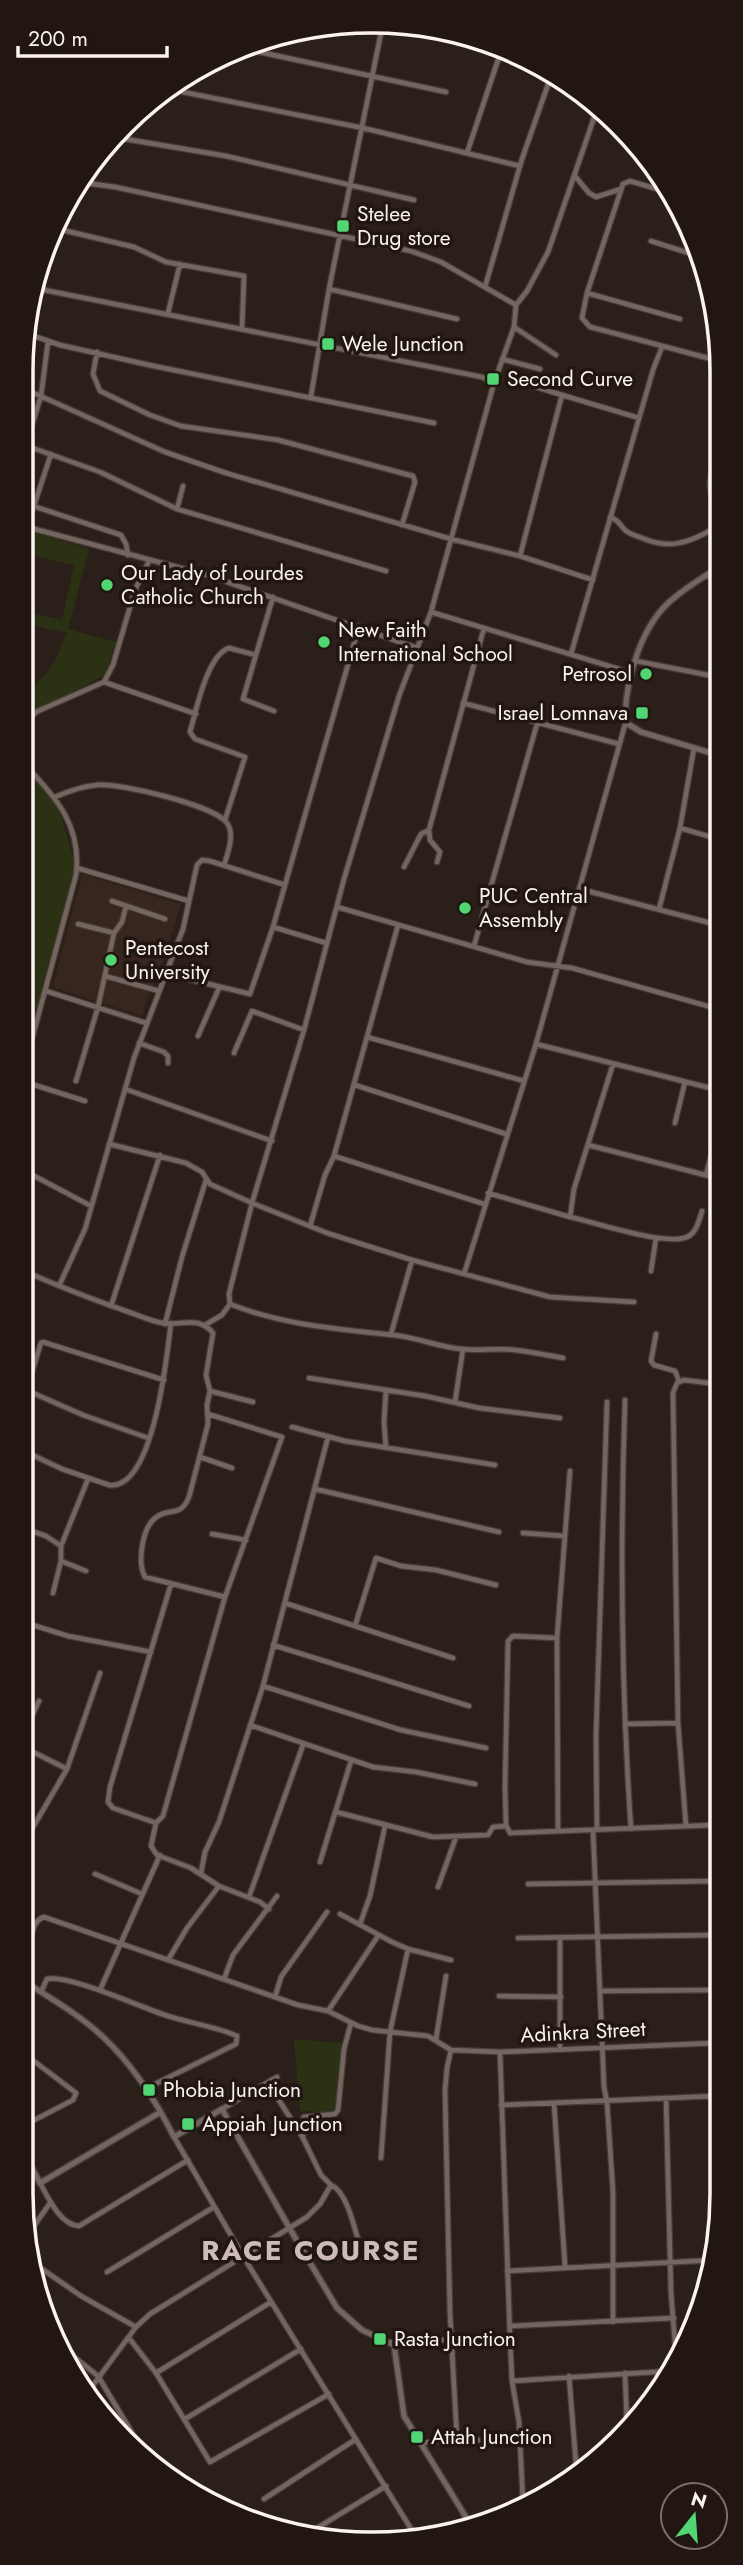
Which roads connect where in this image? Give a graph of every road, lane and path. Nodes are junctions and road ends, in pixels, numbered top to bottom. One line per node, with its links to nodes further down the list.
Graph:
1 (381, 33): 4 (street)
2 (260, 52): 4 (street)
3 (499, 58): 11 (street)
4 (374, 75): 7 (street); 9 (street)
5 (548, 83): 12 (street)
6 (182, 92): 9 (street)
7 (446, 92)
8 (594, 117): 13 (street)
9 (363, 128): 11 (street); 15 (street)
10 (125, 139): 15 (street)
11 (467, 153): 12 (street)
12 (520, 166): 24 (street)
13 (575, 175): 16 (street); 28 (street)
14 (90, 184): 20 (street)
15 (351, 185): 18 (street); 20 (street)
16 (621, 189): 17 (street); 27 (street)
17 (656, 189)
18 (414, 200)
19 (64, 230): 23 (street)
20 (340, 236): 24 (street); 25 (street)
21 (651, 240): 22 (street)
22 (688, 253)
23 (180, 264): 29 (street); 33 (street)
24 (485, 287): 28 (street)
25 (329, 289): 30 (street); 36 (street)
26 (44, 290): 29 (street)
27 (587, 293): 31 (street); 37 (street)
28 (516, 305): 32 (street)
29 (168, 313): 33 (street)
30 (457, 319)
31 (680, 319)
32 (514, 327): 39 (street); 40 (street)
33 (242, 328): 36 (street)
34 (35, 337): 35 (street)
35 (48, 341): 38 (street); 47 (street)
36 (320, 344): 43 (street); 48 (street)
37 (662, 347): 41 (street); 49 (street)
38 (97, 352): 48 (street); 59 (street)
39 (556, 355)
40 (502, 359): 42 (street); 43 (street)
41 (709, 359)
42 (540, 369)
43 (494, 383): 62 (street)
44 (536, 387): 46 (street)
45 (33, 393): 47 (street)
46 (562, 395): 49 (street); 64 (street)
47 (41, 396): 50 (street); 59 (street)
48 (311, 396): 51 (street)
49 (639, 418): 58 (street)
50 (33, 423)
51 (434, 423)
52 (33, 446): 53 (street)
53 (51, 454): 55 (street); 57 (street)
54 (183, 486): 57 (street)
55 (34, 506): 56 (street); 63 (street)
56 (33, 509)
57 (177, 509): 66 (street)
58 (610, 517): 61 (street); 70 (street)
59 (402, 525): 62 (street)
60 (33, 529): 63 (street)
61 (710, 530)
62 (451, 539): 64 (street); 72 (street)
63 (128, 555): 65 (street)
64 (520, 556): 70 (street)
65 (149, 561): 71 (street); 81 (street)
66 (386, 572)
67 (710, 573): 68 (street)
68 (706, 576): 69 (street); 78 (street)
69 (710, 576)
70 (593, 580): 77 (street)
71 (273, 597): 73 (street); 76 (street)
72 (431, 612): 74 (street); 75 (street)
73 (359, 626): 75 (street); 101 (street)
74 (484, 628): 77 (street); 82 (street)
75 (418, 648): 106 (street)
76 (256, 654): 83 (street); 84 (street)
77 (571, 654): 79 (street)
78 (636, 662): 79 (street); 80 (street)
79 (633, 673): 86 (street)
80 (710, 676)
81 (104, 682): 84 (street); 85 (street)
82 (463, 703): 87 (street); 95 (street)
83 (274, 711)
84 (195, 713): 93 (street)
85 (33, 715)
86 (626, 720): 88 (street); 89 (street)
87 (537, 724): 88 (street); 115 (street)
88 (619, 744): 102 (street)
89 (694, 748): 90 (street); 94 (street)
90 (710, 753)
91 (33, 773): 92 (street)
92 (55, 797): 93 (street); 100 (street)
93 (225, 820): 98 (street)
94 (680, 828): 96 (street); 107 (street)
95 (429, 830): 97 (street); 99 (street)
96 (710, 837)
97 (437, 862)
98 (224, 865): 101 (street); 104 (street)
99 (404, 867)
100 (77, 868): 104 (street); 120 (street)
101 (285, 885): 112 (street)
102 (580, 890): 107 (street); 116 (street)
103 (112, 901): 105 (street)
104 (189, 901): 117 (street)
105 (126, 906): 108 (street); 113 (street)
106 (337, 908): 111 (street); 114 (street)
107 (659, 909): 109 (street)
108 (165, 919)
109 (710, 923)
110 (78, 924): 113 (street)
111 (398, 925): 115 (street); 128 (street)
112 (273, 928): 114 (street); 119 (street)
113 (114, 933): 118 (street)
114 (326, 943): 125 (street)
115 (474, 946): 116 (street)
116 (559, 965): 123 (street); 130 (street)
117 (167, 974): 119 (street); 121 (street)
118 (105, 976): 121 (street); 122 (street)
119 (219, 988): 126 (street)
120 (46, 991): 122 (street); 127 (street)
121 (159, 992): 124 (street)
122 (98, 1007): 124 (street); 134 (street)
123 (710, 1007)
124 (146, 1023): 129 (street)
125 (304, 1030): 131 (street); 144 (street)
126 (198, 1036)
127 (33, 1037)
128 (367, 1037): 135 (street); 138 (street)
129 (139, 1043): 132 (street); 140 (street)
130 (536, 1044): 133 (street); 135 (street)
131 (234, 1053)
132 (168, 1063)
133 (613, 1064): 136 (street); 146 (street)
134 (76, 1080)
135 (524, 1081): 143 (street)
136 (685, 1082): 139 (street); 142 (street)
137 (33, 1085): 141 (street)
138 (355, 1085): 143 (street); 148 (street)
139 (710, 1088)
140 (125, 1089): 144 (street); 145 (street)
141 (85, 1101)
142 (675, 1123)
143 (506, 1134): 154 (street)
144 (272, 1141): 155 (street)
145 (109, 1144): 147 (street); 157 (street)
146 (588, 1145): 151 (street); 159 (street)
147 (160, 1155): 153 (street); 169 (street)
148 (334, 1156): 156 (street); 160 (street)
149 (710, 1161): 151 (street)
150 (33, 1175): 157 (street)
151 (706, 1175): 152 (street)
152 (710, 1176)
153 (206, 1179): 155 (street); 170 (street)
154 (488, 1193): 156 (street); 159 (street)
155 (252, 1203): 160 (street); 168 (street)
156 (484, 1204): 164 (street)
157 (91, 1206): 166 (street)
158 (702, 1211): 161 (street)
159 (570, 1217): 161 (street)
160 (310, 1226): 162 (street)
161 (656, 1238): 163 (street)
162 (412, 1260): 164 (street); 172 (street)
163 (651, 1271)
164 (464, 1274): 167 (street)
165 (33, 1275): 166 (street)
166 (60, 1286): 169 (street)
167 (634, 1302)
168 (230, 1304): 171 (street); 172 (street)
169 (111, 1306): 170 (street)
170 (168, 1323): 171 (street); 178 (street)
171 (205, 1325): 182 (street)
172 (391, 1334): 174 (street)
173 (656, 1334): 179 (street)
174 (463, 1349): 175 (street); 186 (street)
175 (563, 1358)
176 (33, 1368): 178 (street)
177 (309, 1378): 181 (street)
178 (164, 1380): 192 (street)
179 (680, 1381): 180 (street); 226 (street)
180 (710, 1383)
181 (386, 1390): 186 (street); 193 (street)
182 (210, 1391): 185 (street); 188 (street)
183 (33, 1397): 192 (street)
184 (625, 1400): 227 (street)
185 (253, 1402)
186 (454, 1402): 189 (street)
187 (607, 1402): 244 (street)
188 (208, 1414): 195 (street); 206 (street)
189 (560, 1418)
190 (292, 1427): 191 (street)
191 (327, 1437): 193 (street); 200 (street)
192 (148, 1438): 199 (street)
193 (386, 1448): 196 (street)
194 (33, 1455): 199 (street)
195 (200, 1457): 197 (street); 210 (street)
196 (495, 1465)
197 (232, 1468)
198 (570, 1471): 205 (street)
199 (88, 1479): 207 (street)
200 (315, 1489): 202 (street); 214 (street)
201 (33, 1531): 207 (street)
202 (499, 1532)
203 (523, 1533): 205 (street)
204 (212, 1534): 206 (street)
205 (565, 1536): 217 (street)
206 (246, 1540): 213 (street)
207 (61, 1546): 208 (street)
208 (61, 1560): 209 (street); 212 (street)
209 (86, 1571)
210 (171, 1584): 213 (street); 219 (street)
211 (496, 1585): 216 (street)
212 (53, 1593)
213 (225, 1597): 236 (street)
214 (285, 1603): 216 (street); 218 (street)
215 (33, 1625): 219 (street)
216 (355, 1626): 220 (street)
217 (557, 1638): 239 (street); 243 (street)
218 (273, 1645): 222 (street); 224 (street)
219 (151, 1652): 236 (street)
220 (453, 1658)
221 (100, 1673): 233 (street)
222 (263, 1686): 228 (street); 230 (street)
223 (39, 1701): 225 (street)
224 (469, 1706)
225 (33, 1714)
226 (678, 1723): 227 (street); 240 (street)
227 (625, 1724): 242 (street)
228 (250, 1725): 229 (street); 248 (street)
229 (303, 1745): 232 (street); 257 (street)
230 (486, 1748)
231 (33, 1752): 233 (street)
232 (351, 1761): 234 (street); 235 (street)
233 (67, 1769): 241 (street)
234 (475, 1784)
235 (337, 1812): 238 (street); 247 (street)
236 (156, 1823): 246 (street)
237 (710, 1825): 240 (street)
238 (385, 1826): 245 (street); 261 (street)
239 (505, 1826): 243 (street); 245 (street)
240 (686, 1826): 242 (street)
241 (33, 1827)
242 (631, 1829): 244 (street)
243 (558, 1830): 244 (street)
244 (595, 1830): 252 (street)
245 (456, 1837): 254 (street)
246 (160, 1856): 248 (street); 255 (street)
247 (320, 1863)
248 (201, 1873): 253 (street)
249 (95, 1874): 255 (street)
250 (710, 1881): 252 (street)
251 (528, 1884): 252 (street)
252 (596, 1884): 266 (street)
253 (219, 1886): 257 (street); 271 (street)
254 (438, 1888)
255 (142, 1894): 269 (street)
256 (278, 1896): 258 (street)
257 (249, 1897): 258 (street)
258 (269, 1909): 274 (street)
259 (327, 1912): 281 (street)
260 (340, 1914): 261 (street)
261 (360, 1924): 265 (street)
262 (35, 1925): 263 (street); 269 (street)
263 (33, 1931)
264 (710, 1935): 266 (street)
265 (378, 1936): 270 (street); 283 (street)
266 (598, 1937): 268 (street); 278 (street)
267 (518, 1938): 268 (street)
268 (560, 1938): 282 (street)
269 (121, 1943): 271 (street); 276 (street)
270 (408, 1949): 272 (street); 285 (street)
271 (168, 1960): 274 (street)
272 (451, 1960)
273 (446, 1976): 286 (street)
274 (224, 1979): 281 (street)
275 (33, 1987): 279 (street)
276 (100, 1990): 279 (street); 295 (street)
277 (710, 1990): 278 (street)
278 (601, 1991): 288 (street)
279 (41, 1992): 295 (street)
280 (499, 1996): 282 (street)
281 (275, 1997): 283 (street)
282 (561, 1997): 289 (street)
283 (328, 2011): 284 (street)
284 (351, 2023): 285 (street); 305 (street)
285 (390, 2032): 286 (street); 306 (street)
286 (436, 2039): 290 (street)
287 (710, 2043): 288 (street, Adinkra Street)
288 (604, 2046): 289 (street, Adinkra Street); 298 (street)
289 (560, 2049): 291 (street, Adinkra Street)
290 (452, 2050): 291 (street, Adinkra Street); 331 (street)
291 (500, 2052): 300 (street)
292 (33, 2060): 303 (street)
293 (278, 2077): 294 (street)
294 (268, 2083): 301 (street); 305 (street)
295 (145, 2089): 302 (street)
296 (710, 2096): 297 (street)
297 (666, 2098): 298 (street); 318 (street)
298 (607, 2102): 299 (street); 320 (street)
299 (554, 2103): 300 (street); 319 (street)
300 (501, 2105): 322 (street)
301 (222, 2109): 304 (street); 314 (street)
302 (159, 2113): 304 (street); 309 (street)
303 (33, 2121)
304 (174, 2137): 307 (street)
305 (303, 2138): 310 (street)
306 (381, 2158)
307 (188, 2160): 311 (street); 312 (street)
308 (33, 2170): 309 (street)
309 (40, 2183): 311 (street)
310 (331, 2185): 314 (street); 316 (street)
311 (50, 2203): 313 (street)
312 (214, 2207): 315 (street); 323 (street)
313 (35, 2225)
314 (290, 2229): 315 (street); 332 (street)
315 (243, 2256): 324 (street); 328 (street)
316 (364, 2260)
317 (703, 2261): 318 (street)
318 (670, 2264): 320 (street); 325 (street)
319 (565, 2266): 320 (street); 322 (street)
320 (614, 2266): 326 (street)
321 (42, 2269): 328 (street)
322 (507, 2271): 327 (street)
323 (107, 2272)
324 (271, 2302): 334 (street); 337 (street)
325 (674, 2318): 326 (street); 333 (street)
326 (613, 2322): 327 (street)
327 (510, 2326): 329 (street)
328 (136, 2327): 330 (street)
329 (510, 2337): 331 (street); 341 (street)
330 (129, 2338): 337 (street); 339 (street)
331 (453, 2341): 332 (street); 348 (street)
332 (392, 2342): 350 (street)
333 (675, 2342)
334 (301, 2350): 343 (street); 345 (street)
335 (74, 2354): 339 (street)
336 (659, 2371): 338 (street)
337 (156, 2373): 345 (street)
338 (625, 2373): 340 (street); 344 (street)
339 (98, 2376): 342 (street); 346 (street)
340 (569, 2376): 341 (street); 351 (street)
341 (512, 2381): 349 (street)
342 (93, 2385)
343 (329, 2394): 345 (street); 347 (street)
344 (627, 2416)
345 (185, 2419)
346 (132, 2433)
347 (356, 2439): 352 (street); 354 (street)
348 (457, 2439): 349 (street); 350 (street)
349 (520, 2442): 353 (street)
350 (422, 2443): 355 (street)
351 (576, 2463)
352 (386, 2486): 356 (street); 357 (street)
353 (523, 2496)
354 (264, 2499)
355 (467, 2518)
356 (318, 2527)
357 (411, 2529)

